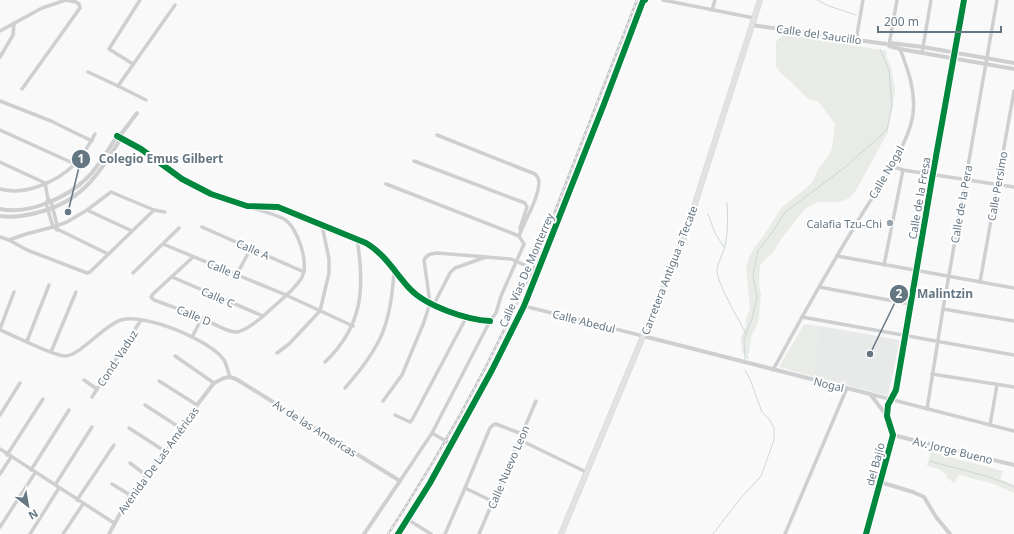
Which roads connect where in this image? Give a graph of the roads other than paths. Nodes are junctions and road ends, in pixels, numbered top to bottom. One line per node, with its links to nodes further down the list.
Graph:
1 (66, 0): 15 (street); 33 (street)
2 (140, 0): 28 (street)
3 (645, 0): 86 (street, Calle Vías De Monterrey)
4 (662, 0): 13 (street)
5 (715, 0): 13 (street)
6 (760, 0): 14 (main road, Carretera Antigua a Tecate)
7 (863, 0): 18 (street)
8 (897, 0): 19 (street)
9 (931, 0): 20 (street)
10 (964, 0): 23 (street, Calle de la Fresa)
11 (997, 0): 26 (street, Calle de la Pera)
12 (175, 5): 28 (street)
13 (712, 10): 14 (street)
14 (754, 18): 16 (main road, Carretera Antigua a Tecate)
15 (14, 23): 17 (street); 24 (street)
16 (752, 25): 18 (street, Calle del Saucillo); 114 (main road, Carretera Antigua a Tecate)
17 (0, 31)
18 (856, 40): 19 (street, Calle del Saucillo)
19 (888, 44): 20 (street, Calle del Saucillo); 21 (street, Calle del Saucillo)
20 (923, 47): 22 (street); 23 (street, Calle del Saucillo)
21 (900, 49): 22 (street, Calle del Saucillo); 46 (street, Calle Nogal)
22 (922, 53): 25 (street, Calle del Saucillo)
23 (955, 53): 25 (street, Calle de la Fresa); 26 (street, Calle del Saucillo)
24 (0, 57)
25 (954, 58): 29 (street, Calle del Saucillo); 48 (street, Calle de la Fresa)
26 (987, 59): 27 (street, Calle del Saucillo); 29 (street, Calle de la Pera)
27 (1014, 63)
28 (133, 64): 32 (street)
29 (985, 64): 30 (street, Calle del Saucillo); 49 (street, Calle de la Pera)
30 (1014, 69)
31 (88, 72): 32 (street)
32 (118, 86): 35 (street)
33 (22, 89)
34 (1014, 91): 52 (street, Calle Persimo)
35 (146, 100)
36 (0, 101): 42 (street)
37 (137, 113): 41 (street)
38 (0, 130): 45 (street)
39 (95, 134): 42 (street)
40 (437, 135): 71 (street)
41 (119, 137): 55 (street); 57 (street); 59 (street)
42 (92, 141): 45 (street)
43 (414, 161): 71 (street)
44 (0, 162): 50 (street)
45 (75, 164): 50 (street)
46 (891, 166): 47 (street); 79 (street, Calle Nogal)
47 (903, 170): 48 (street); 83 (street)
48 (933, 173): 49 (street); 84 (street, Calle de la Fresa)
49 (966, 179): 52 (street); 90 (street, Calle de la Pera)
50 (45, 183): 54 (street); 55 (street)
51 (386, 184): 72 (street)
52 (997, 184): 53 (street); 92 (street, Calle Persimo)
53 (1014, 187)
54 (0, 189)
55 (50, 200): 56 (street); 59 (street)
56 (46, 203): 58 (street); 60 (street)
57 (247, 206): 65 (street); 87 (street)
58 (0, 209)
59 (53, 209): 60 (street); 67 (street)
60 (47, 210): 64 (street); 66 (street)
61 (87, 210): 62 (street); 67 (street); 70 (street)
62 (154, 210): 63 (street); 70 (street)
63 (165, 212)
64 (0, 216)
65 (322, 225): 74 (street); 104 (street)
66 (53, 227): 67 (street); 75 (street)
67 (57, 227): 78 (street)
68 (202, 227): 77 (street, Calle A)
69 (179, 228): 76 (street)
70 (132, 231): 78 (street)
71 (521, 231): 72 (street)
72 (519, 236): 82 (street)
73 (0, 237): 75 (street)
74 (357, 239): 85 (street); 112 (street)
75 (9, 240): 78 (street)
76 (163, 244): 80 (street, Calle B); 88 (street)
77 (251, 248): 87 (street, Calle A); 89 (street)
78 (108, 254)
79 (837, 256): 83 (street); 95 (street, Calle Nogal)
80 (193, 257): 89 (street, Calle B); 91 (street)
81 (488, 257): 82 (street); 100 (street); 100 (street)
82 (516, 262): 86 (street); 110 (street)
83 (884, 265): 84 (street)
84 (917, 270): 90 (street); 101 (street, Calle de la Fresa)
85 (394, 271): 100 (street); 133 (street)
86 (538, 271): 102 (street, Calle Vías De Monterrey)
87 (304, 272): 99 (street)
88 (133, 273)
89 (238, 274): 99 (street, Calle B)
90 (948, 276): 92 (street); 103 (street, Calle de la Pera)
91 (172, 277): 105 (street, Calle C); 107 (street, Calle D)
92 (980, 282): 96 (street)
93 (1014, 282): 96 (street)
94 (49, 285): 117 (street)
95 (819, 287): 101 (street); 106 (street, Calle Nogal)
96 (1013, 288)
97 (14, 292): 113 (street)
98 (76, 292): 119 (street)
99 (286, 295): 104 (street, Calle B); 105 (street)
100 (432, 304): 108 (street); 140 (street)
101 (910, 304): 115 (street, Calle de la Fresa)
102 (524, 306): 114 (street, Calle Abedul); 158 (street, Calle Vías De Monterrey)
103 (943, 309): 111 (street); 118 (street, Calle de la Pera)
104 (320, 310): 112 (street, Calle B); 120 (street)
105 (263, 316): 107 (street, Calle D)
106 (802, 317): 115 (street); 124 (street, Calle Nogal)
107 (202, 318): 116 (street)
108 (466, 318): 110 (street); 147 (street)
109 (142, 320): 116 (street); 119 (street); 135 (street, Cond. Vaduz)
110 (490, 321): 154 (street)
111 (1014, 321)
112 (353, 326): 123 (street)
113 (0, 329): 117 (street)
114 (643, 336): 124 (street, Nogal); 167 (main road, Carretera Antigua a Tecate)
115 (905, 336): 118 (street); 139 (street, Calle de la Fresa)
116 (192, 337): 126 (street)
117 (27, 341): 119 (street)
118 (938, 341): 121 (street); 125 (street, Calle de la Pera)
119 (51, 352)
120 (277, 352)
121 (1014, 355)
122 (176, 356): 130 (street)
123 (326, 362)
124 (774, 370): 134 (street, Nogal)
125 (932, 374): 131 (street); 144 (street, Calle de la Pera)
126 (230, 377): 130 (street); 170 (street, Av de las Americas)
127 (84, 380): 135 (street)
128 (159, 381): 143 (street)
129 (20, 383): 146 (street)
130 (214, 383): 143 (street, Avenida De Las Américas)
131 (997, 385): 132 (street); 149 (street)
132 (1014, 387)
133 (345, 388)
134 (847, 388): 136 (street, Nogal); 192 (street)
135 (97, 389): 137 (street, Cond. Vaduz)
136 (870, 394): 139 (street, Nogal); 148 (street)
137 (92, 397)
138 (43, 399): 162 (street)
139 (891, 399): 144 (street, Nogal); 148 (street, del Bajío)
140 (383, 400)
141 (536, 401): 155 (street, Calle Nuevo Leon)
142 (145, 405): 152 (street)
143 (197, 405): 152 (street, Avenida De Las Américas)
144 (927, 409): 149 (street, Nogal)
145 (69, 410): 165 (street)
146 (0, 415)
147 (395, 415)
148 (887, 416): 156 (street, del Bajío)
149 (990, 425): 153 (street, Nogal)
150 (92, 427): 173 (street)
151 (129, 428): 161 (street)
152 (182, 430): 161 (street, Avenida De Las Américas)
153 (1014, 431)
154 (432, 433): 158 (street); 170 (street)
155 (522, 434): 157 (street, Calle Nuevo Leon); 175 (street)
156 (892, 435): 164 (street, Av. Jorge Bueno); 171 (street, del Bajío)
157 (520, 440): 167 (street); 178 (street, Calle Nuevo Leon)
158 (451, 444): 180 (street, Calle Vías De Monterrey)
159 (114, 445): 177 (street)
160 (0, 449): 162 (street)
161 (166, 452): 169 (street, Avenida De Las Américas)
162 (9, 456): 165 (street); 168 (street)
163 (130, 463): 169 (street)
164 (1014, 465)
165 (31, 470): 166 (street)
166 (35, 472): 173 (street); 182 (street)
167 (586, 472): 191 (main road, Carretera Antigua a Tecate)
168 (0, 474)
169 (147, 476): 176 (street, Avenida De Las Américas)
170 (400, 481): 186 (street)
171 (880, 482): 193 (street, del Bajío); 194 (street)
172 (112, 484): 176 (street)
173 (55, 485): 174 (street)
174 (59, 488): 177 (street); 183 (street)
175 (465, 488): 178 (street); 189 (street)
176 (130, 495): 181 (street, Avenida De Las Américas)
177 (77, 500): 179 (street)
178 (494, 502): 190 (street, Calle Nuevo Leon)
179 (83, 504): 181 (street); 184 (street)
180 (407, 519): 187 (street, Calle Vías De Monterrey); 188 (street)
181 (114, 523): 185 (street, Avenida De Las Américas)
182 (0, 527)
183 (30, 534)
184 (63, 534)
185 (109, 534)
186 (364, 534)
187 (398, 534)
188 (431, 534)
189 (445, 534)
190 (479, 534)
191 (561, 534)
192 (785, 534)
193 (866, 534)
194 (950, 534)

